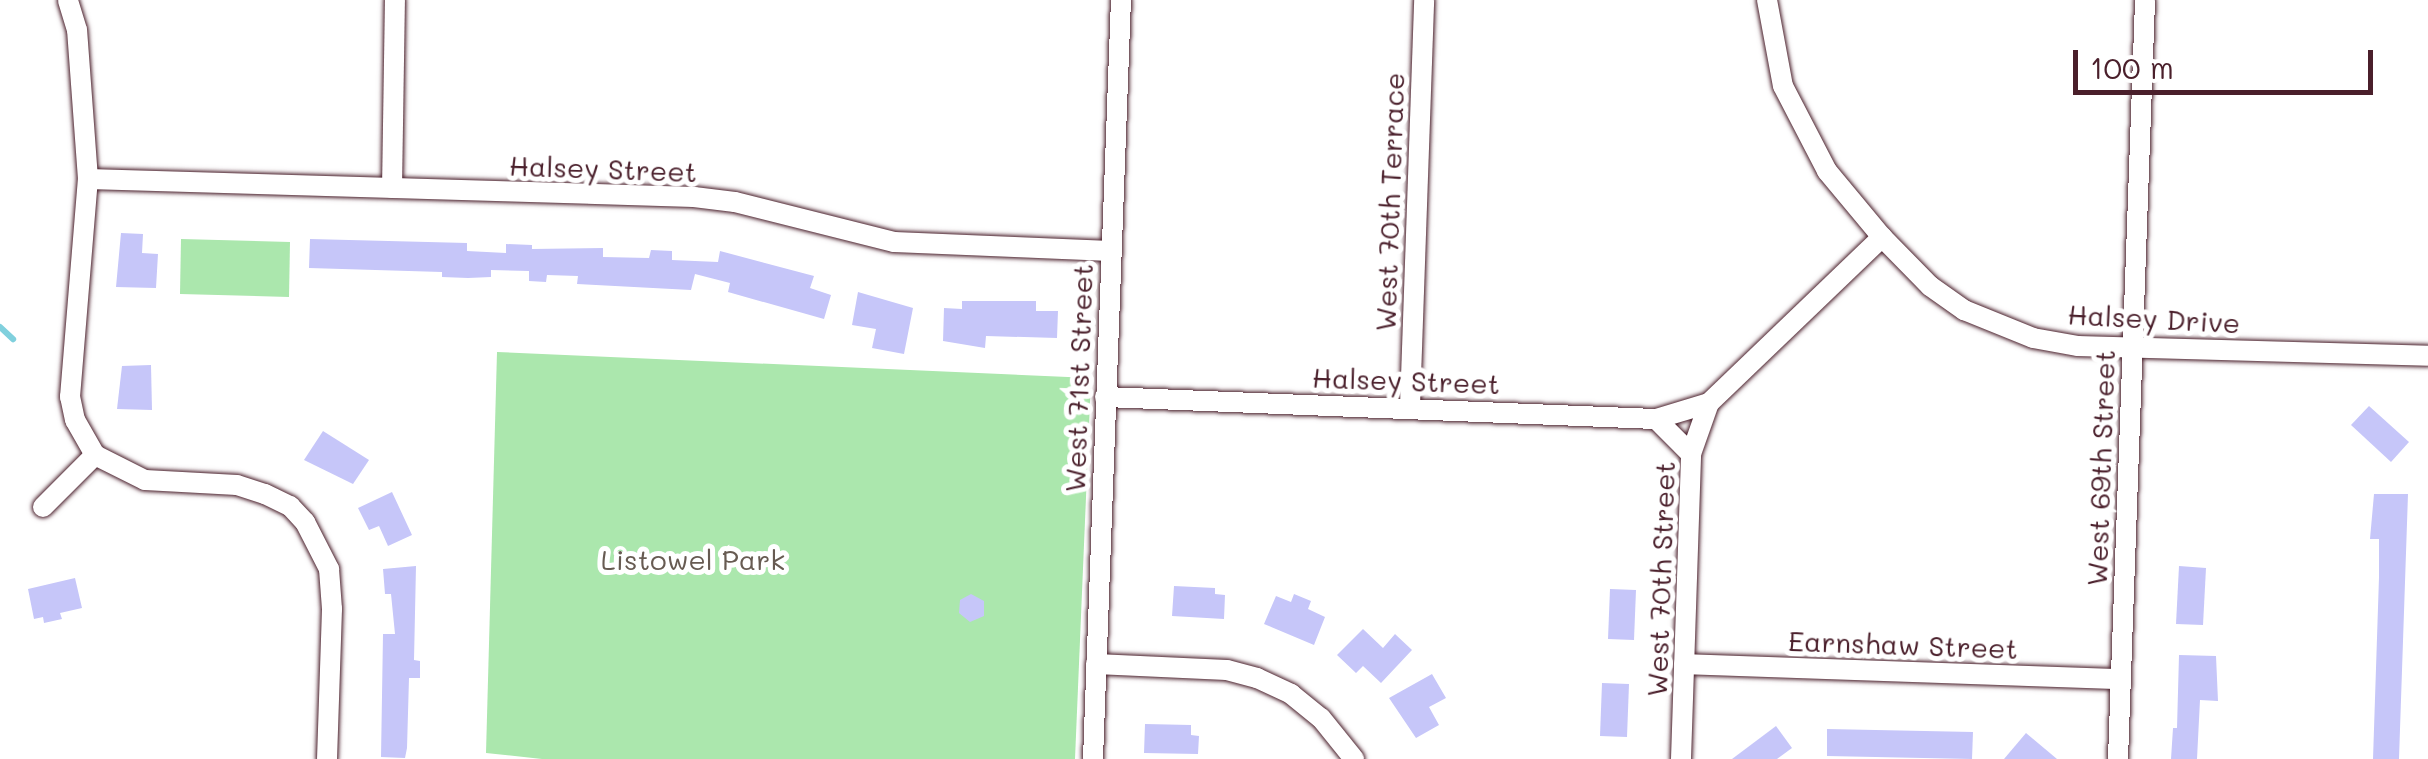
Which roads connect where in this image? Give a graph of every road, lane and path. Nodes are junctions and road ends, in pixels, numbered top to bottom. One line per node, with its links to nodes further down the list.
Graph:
1 (68, 0): 7 (street)
2 (395, 0): 8 (street)
3 (1120, 0): 10 (street, West 71st Street)
4 (1424, 0): 15 (street, West 70th Terrace)
5 (1767, 0): 9 (street, Halsey Drive)
6 (2145, 0): 11 (street, West 69th Street)
7 (88, 179): 8 (street, Halsey Street); 18 (street)
8 (392, 188): 10 (street, Halsey Street)
9 (1882, 237): 11 (street, Halsey Drive); 14 (street, West 70th Street)
10 (1110, 251): 13 (street, West 71st Street)
11 (2132, 347): 12 (street, Halsey Drive); 22 (street, West 69th Street)
12 (2428, 356)
13 (1105, 397): 15 (street, Halsey Street); 20 (street, West 71st Street)
14 (1708, 403): 16 (street, West 70th Street); 17 (street, West 70th Street)
15 (1410, 406): 16 (street, Halsey Street)
16 (1656, 419): 17 (street)
17 (1690, 454): 21 (street, West 70th Street)
18 (95, 456): 19 (street); 23 (street)
19 (43, 507)
20 (1096, 664): 24 (street, West 71st Street); 25 (street)
21 (1684, 664): 22 (street, Earnshaw Street); 26 (street, West 70th Street)
22 (2120, 679): 27 (street, West 69th Street)
23 (327, 759)
24 (1093, 759)
25 (1354, 759)
26 (1681, 759)
27 (2118, 759)

